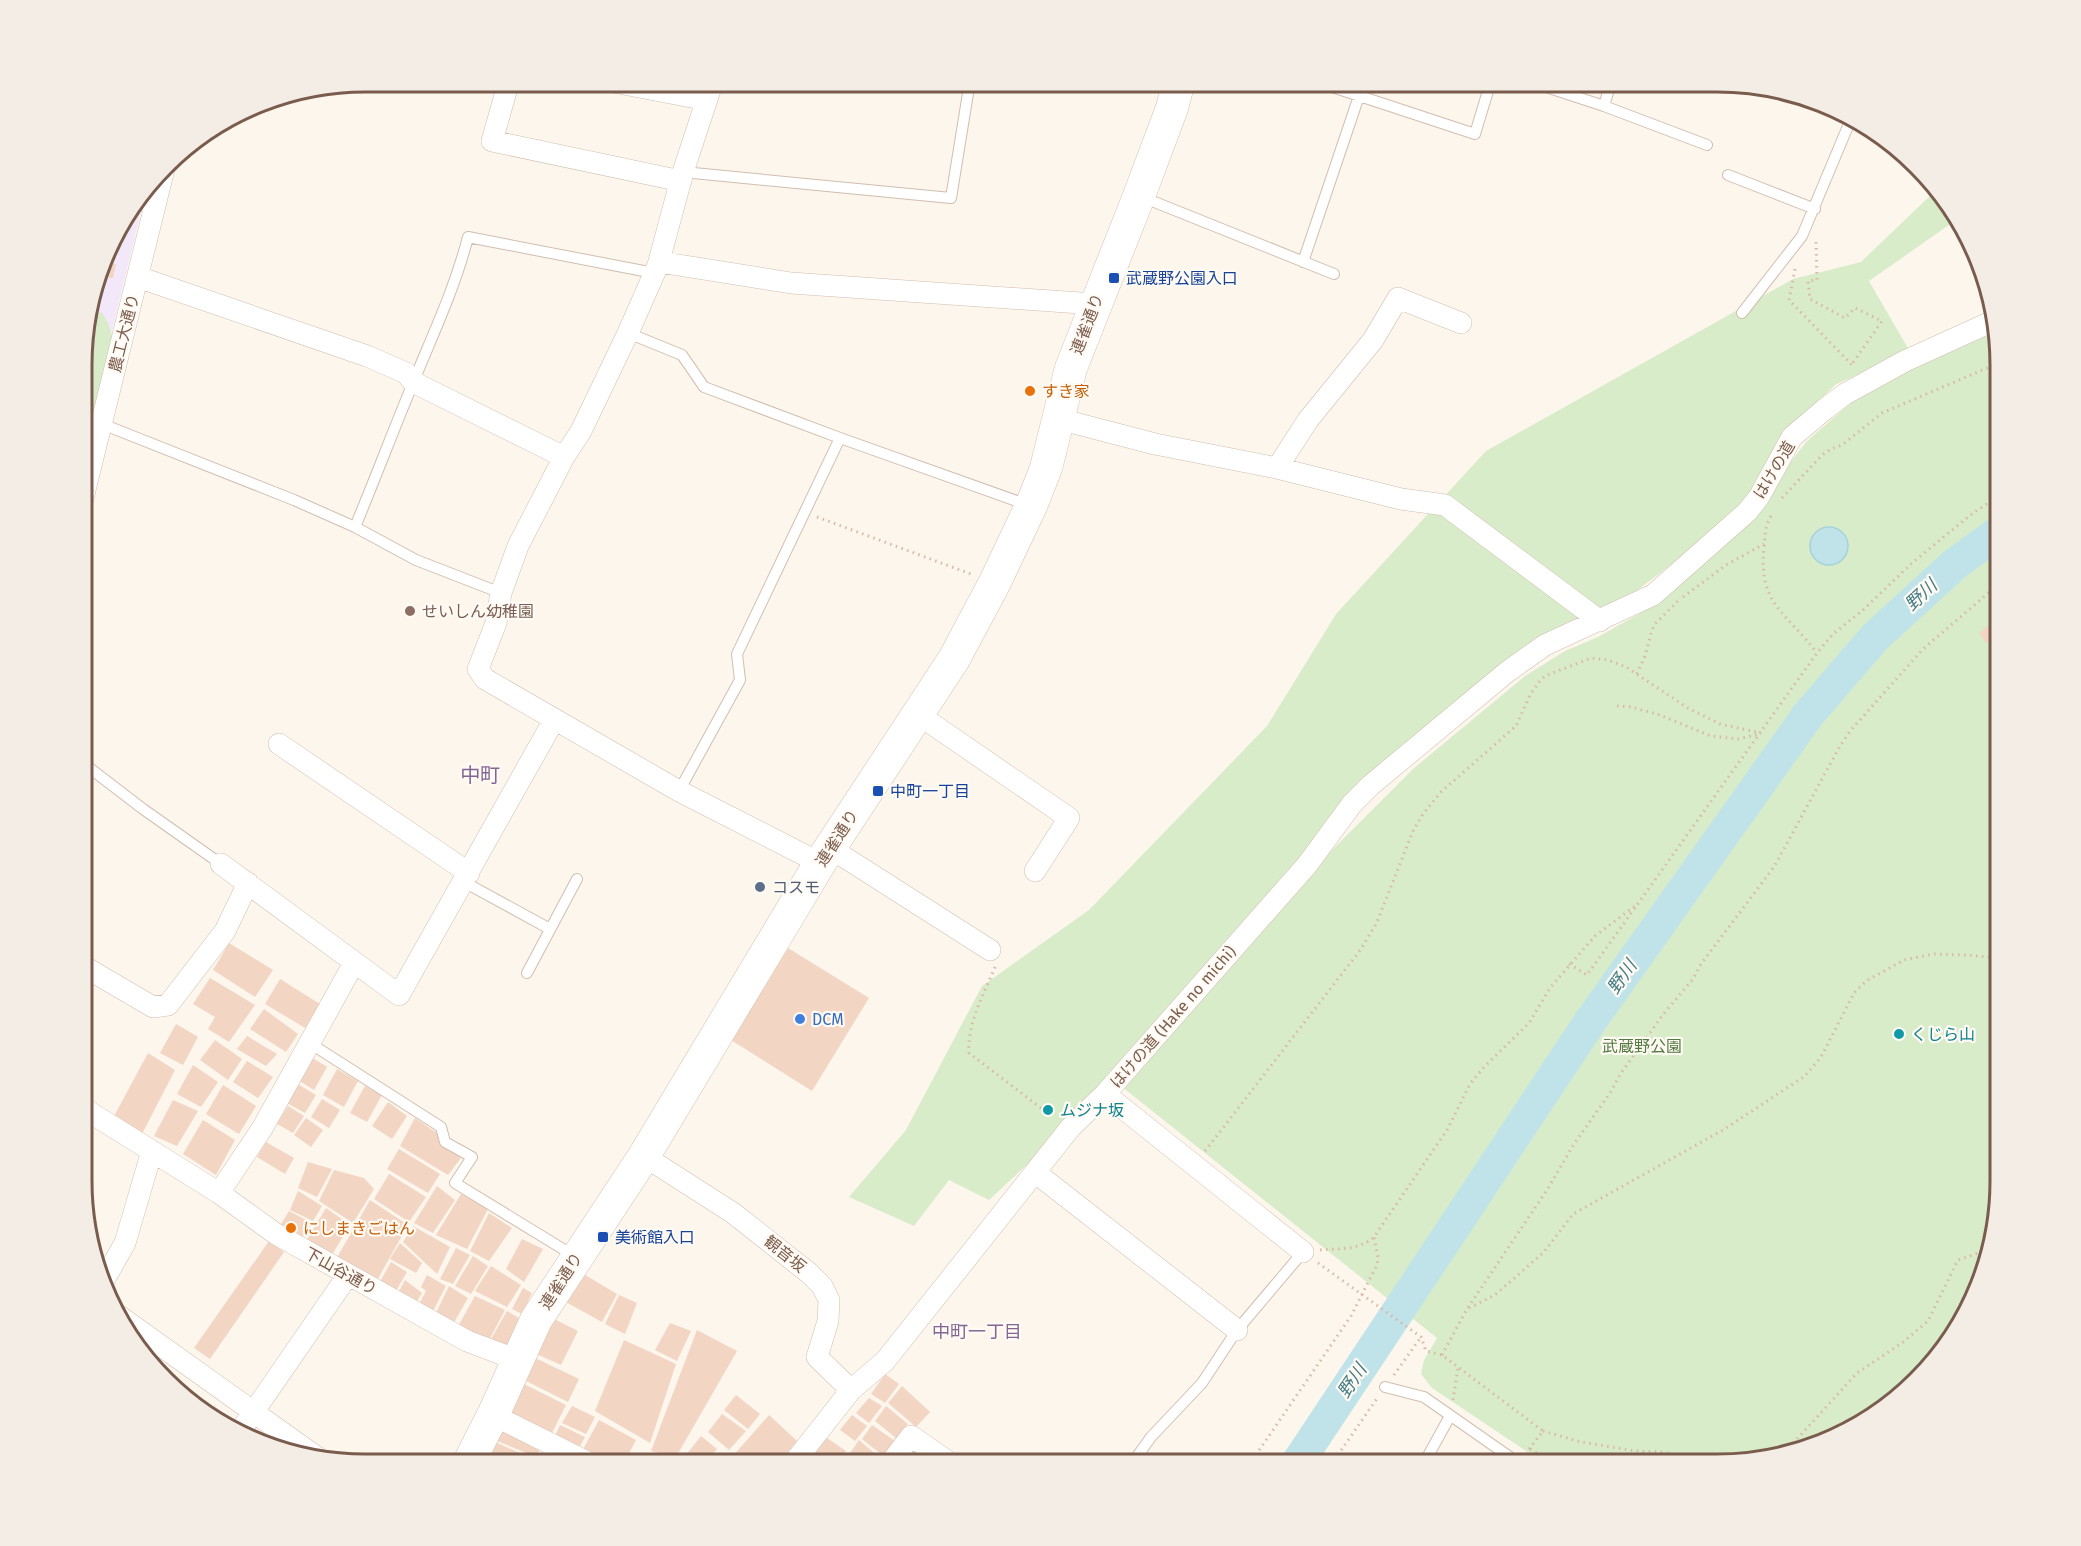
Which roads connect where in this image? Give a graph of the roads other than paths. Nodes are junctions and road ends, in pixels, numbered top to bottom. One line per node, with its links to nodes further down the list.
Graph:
1 (506, 92): 14 (street)
2 (710, 92): 14 (street)
3 (968, 92): 14 (lane)
4 (1176, 92): 16 (main road, 連雀通り)
5 (1347, 92): 9 (lane)
6 (1488, 92): 9 (lane)
7 (1563, 92): 10 (lane)
8 (1608, 92): 10 (lane)
9 (1359, 96): 19 (lane)
10 (1604, 106): 12 (lane)
11 (1848, 126): 18 (lane)
12 (1707, 145)
13 (1728, 175): 18 (lane)
14 (682, 176): 20 (street)
15 (153, 192): 17 (street, 農工大通り)
16 (1139, 196): 19 (lane); 23 (main road, 連雀通り)
17 (146, 206): 22 (street, 農工大通り)
18 (1815, 209): 24 (lane)
19 (1303, 262): 21 (lane)
20 (657, 268): 23 (street); 27 (street); 28 (lane)
21 (1334, 274)
22 (138, 277): 28 (street); 30 (street, 農工大通り)
23 (1095, 304): 29 (main road, 連雀通り)
24 (1742, 313)
25 (1461, 323): 34 (street)
26 (1986, 324): 38 (street, はけの道)
27 (628, 333): 31 (lane); 32 (street)
28 (413, 382): 32 (street); 36 (lane)
29 (1059, 419): 34 (street); 35 (main road, 連雀通り)
30 (102, 424): 33 (street, 農工大通り); 36 (lane)
31 (840, 438): 35 (lane); 43 (lane)
32 (564, 457): 37 (street)
33 (92, 463)
34 (1277, 468): 38 (street)
35 (1031, 506): 39 (main road, 連雀通り)
36 (355, 527): 37 (lane)
37 (501, 593): 40 (street)
38 (1600, 621): 56 (street, はけの道 (Hake no michi))
39 (919, 715): 44 (main road, 連雀通り); 46 (street)
40 (554, 720): 43 (street); 47 (street)
41 (279, 744): 47 (street)
42 (92, 770): 45 (lane)
43 (679, 791): 44 (street)
44 (825, 855): 51 (street); 59 (main road, 連雀通り)
45 (220, 864): 49 (street)
46 (1035, 871)
47 (466, 877): 50 (lane); 52 (street)
48 (577, 879): 50 (lane)
49 (248, 883): 52 (street); 53 (street)
50 (550, 929): 54 (lane)
51 (990, 950)
52 (354, 963): 55 (street)
53 (92, 971)
54 (527, 973)
55 (308, 1042): 61 (street); 63 (lane)
56 (1105, 1094): 60 (street, はけの道 (Hake no michi)); 62 (street)
57 (92, 1114): 58 (street, 下山谷通り)
58 (152, 1151): 61 (street, 下山谷通り); 64 (street)
59 (644, 1156): 63 (main road, 連雀通り); 70 (street, 観音坂)
60 (1036, 1173): 67 (street); 70 (street, はけの道 (Hake no michi))
61 (219, 1193): 65 (street, 下山谷通り)
62 (1303, 1252): 67 (lane)
63 (576, 1258): 68 (main road, 連雀通り)
64 (107, 1274)
65 (348, 1275): 68 (street, 下山谷通り); 71 (street)
66 (133, 1326): 71 (street)
67 (1237, 1330): 81 (lane)
68 (517, 1360): 72 (main road, 連雀通り)
69 (1385, 1387): 73 (lane)
70 (851, 1390): 78 (street, はけの道 (Hake no michi))
71 (253, 1413): 74 (street); 75 (street)
72 (494, 1415): 76 (main road, 連雀通り); 77 (street)
73 (1450, 1416): 82 (lane); 83 (lane)
74 (244, 1426)
75 (302, 1447)
76 (477, 1454)
77 (573, 1454)
78 (807, 1454)
79 (897, 1454): 80 (street)
80 (937, 1454)
81 (1139, 1454)
82 (1429, 1454)
83 (1502, 1454)

